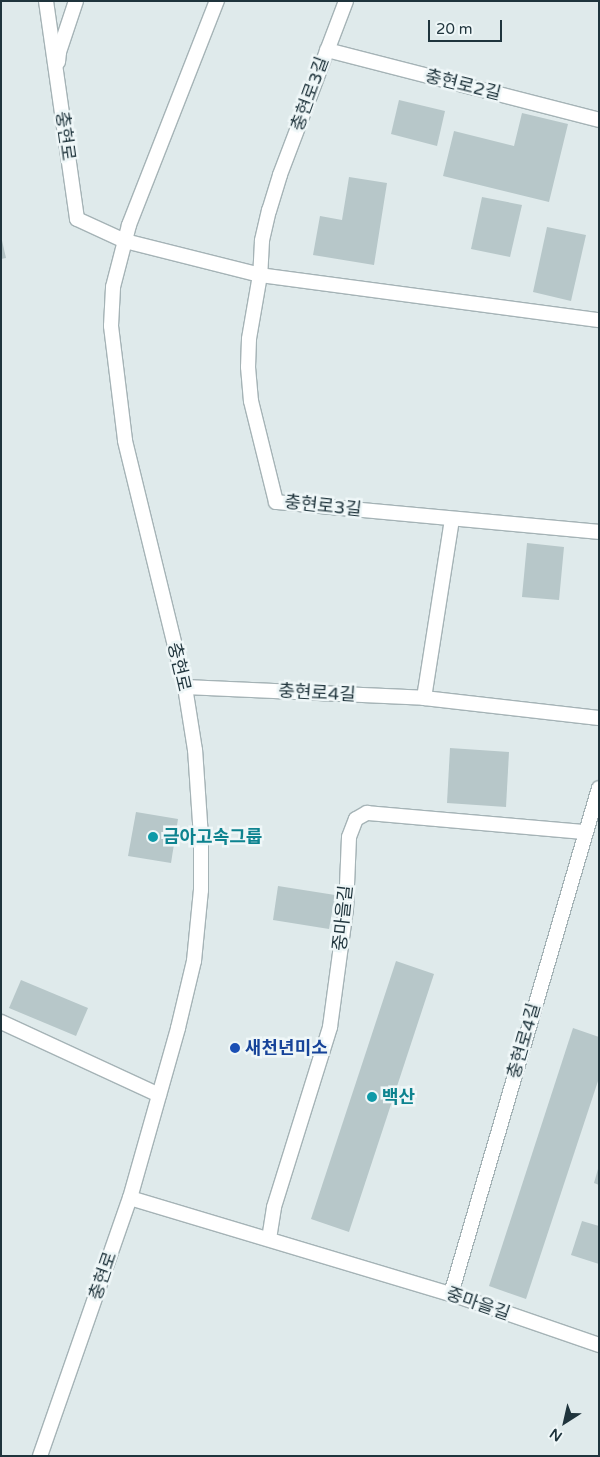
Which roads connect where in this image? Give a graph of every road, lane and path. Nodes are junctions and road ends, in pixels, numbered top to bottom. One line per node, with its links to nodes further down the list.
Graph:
1 (46, 1): 6 (street, 충현로)
2 (76, 1): 6 (street)
3 (217, 1): 8 (street, 충현로)
4 (346, 1): 5 (street, 충현로3길)
5 (327, 50): 7 (street, 충현로2길); 9 (street, 충현로3길)
6 (57, 75): 8 (street, 충현로)
7 (599, 120)
8 (124, 241): 9 (street); 13 (street, 충현로)
9 (260, 275): 10 (street); 11 (street, 충현로3길)
10 (599, 320)
11 (452, 519): 12 (street, 충현로3길); 14 (street)
12 (599, 532)
13 (185, 687): 14 (street, 충현로4길); 19 (street, 충현로)
14 (424, 698): 15 (street, 충현로4길)
15 (599, 718)
16 (599, 788): 17 (street, 충현로4길)
17 (585, 832): 21 (street, 중마을길); 22 (street, 충현로4길)
18 (1, 1022): 19 (street)
19 (160, 1095): 20 (street, 충현로)
20 (130, 1198): 21 (street, 중마을길); 24 (street, 충현로)
21 (269, 1239): 22 (street, 중마을길)
22 (452, 1294): 23 (street, 중마을길)
23 (599, 1345)
24 (40, 1456)

